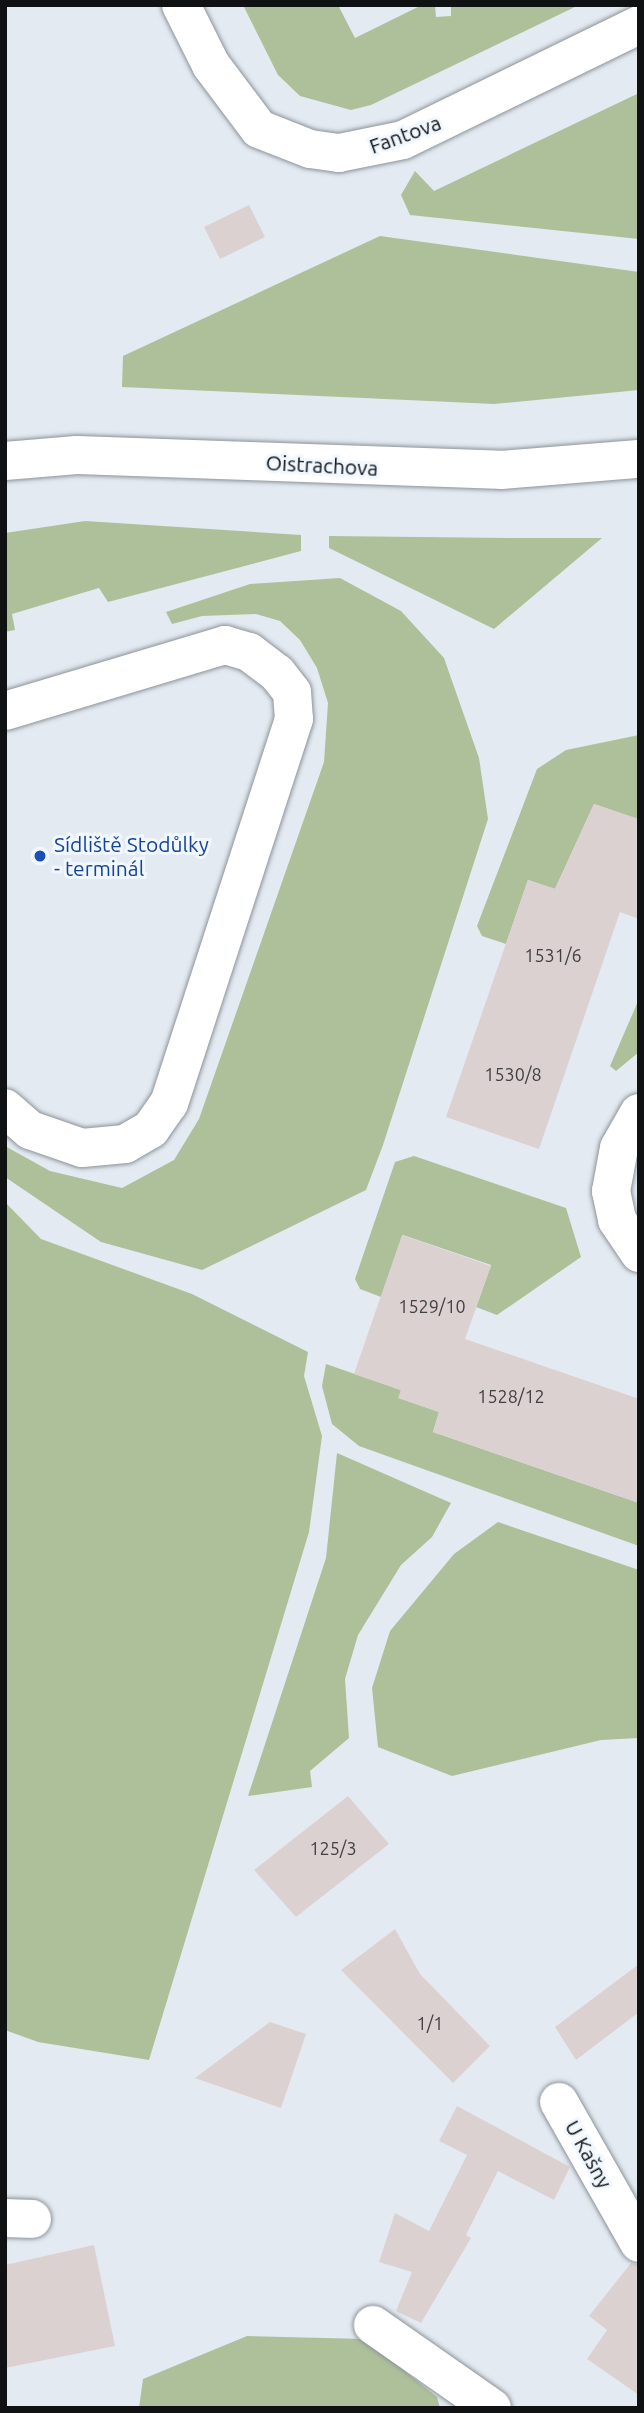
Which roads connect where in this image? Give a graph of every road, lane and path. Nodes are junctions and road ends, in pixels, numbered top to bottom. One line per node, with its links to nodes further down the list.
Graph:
1 (181, 5): 2 (street, Fantova)
2 (639, 24)
3 (639, 459): 4 (street, Oistrachova)
4 (5, 461)
5 (5, 711): 6 (street)
6 (5, 1108)
7 (639, 1113): 8 (street)
8 (639, 1253)
9 (559, 2102): 10 (street, U Kašny)
10 (639, 2244)
11 (373, 2325): 12 (street)
12 (492, 2408)

